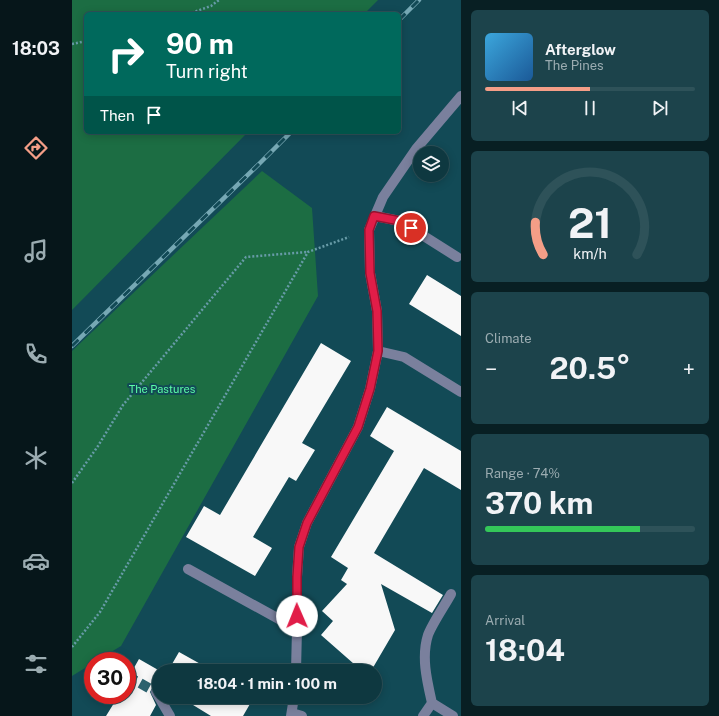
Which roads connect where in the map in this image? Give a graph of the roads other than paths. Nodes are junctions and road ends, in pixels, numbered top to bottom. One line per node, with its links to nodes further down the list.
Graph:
1 (461, 96): 2 (street)
2 (374, 216): 3 (street); 4 (street)
3 (457, 257)
4 (378, 351): 5 (street); 8 (street)
5 (461, 392)
6 (188, 570): 8 (street)
7 (451, 594): 10 (street)
8 (297, 629): 9 (street)
9 (296, 664)
10 (432, 703): 15 (street); 16 (street)
11 (163, 704): 14 (street)
12 (294, 704): 13 (street)
13 (295, 715)
14 (170, 716)
15 (423, 716)
16 (453, 716)

